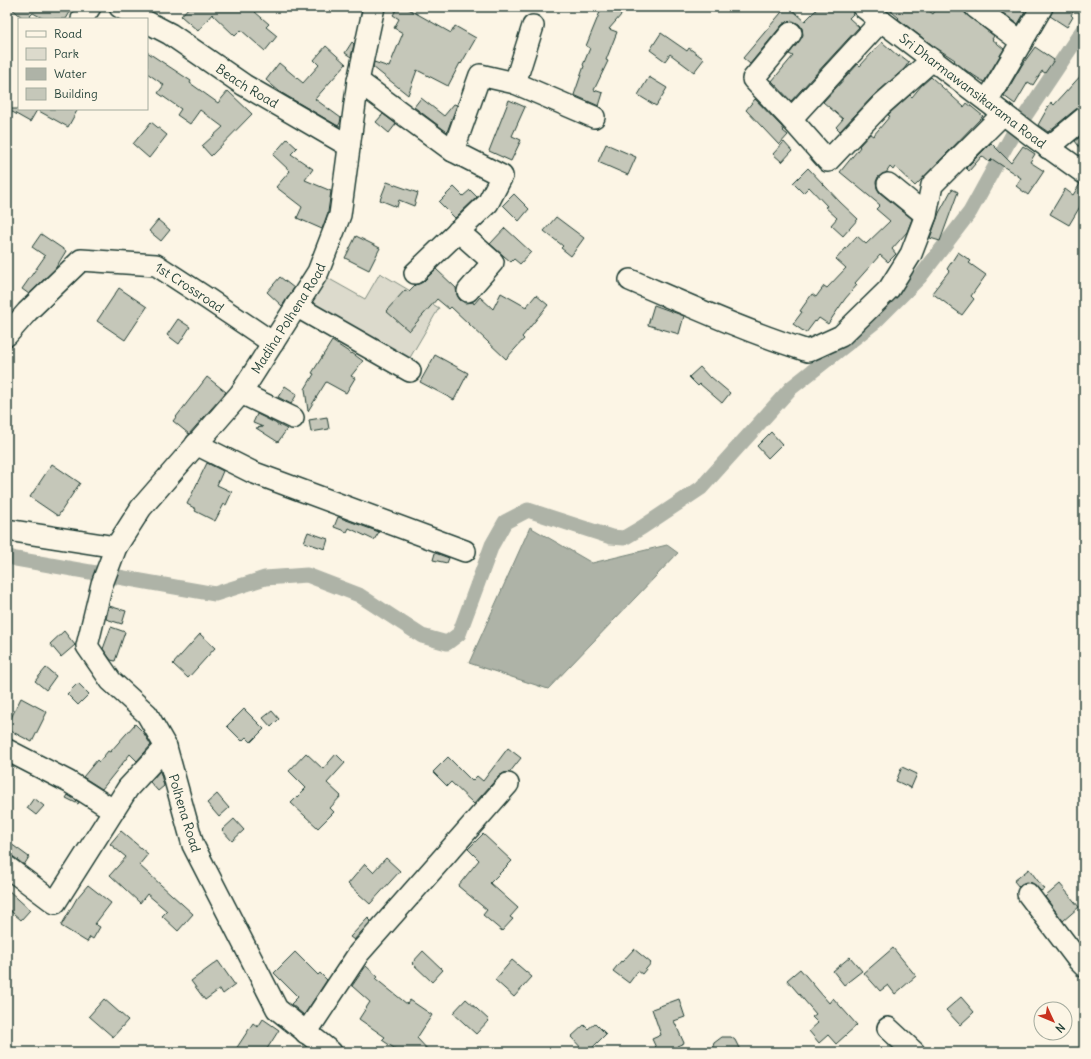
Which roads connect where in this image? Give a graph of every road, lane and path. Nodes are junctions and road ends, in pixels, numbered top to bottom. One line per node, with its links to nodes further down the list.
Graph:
1 (90, 7): 8 (street)
2 (120, 7): 9 (street)
3 (156, 7): 10 (street)
4 (374, 7): 17 (street, Madiha Polhena Road)
5 (863, 7): 11 (street, Sri Dharmawansikarama Road)
6 (976, 7): 15 (street)
7 (1042, 7): 15 (street)
8 (83, 18)
9 (140, 18)
10 (148, 20)
11 (881, 21): 16 (street, Sri Dharmawansikarama Road); 22 (street)
12 (148, 23): 23 (street, Beach Road)
13 (533, 26): 18 (street)
14 (791, 33): 22 (street)
15 (1022, 42): 19 (street)
16 (932, 60): 19 (street, Sri Dharmawansikarama Road); 22 (street)
17 (358, 81): 23 (street, Madiha Polhena Road); 25 (street)
18 (515, 83): 20 (street); 25 (street)
19 (995, 108): 24 (street, Sri Dharmawansikarama Road); 28 (street)
20 (594, 117)
21 (1084, 118): 24 (street)
22 (792, 119)
23 (349, 146): 33 (street, Madiha Polhena Road)
24 (1048, 148): 26 (street, Sri Dharmawansikarama Road)
25 (453, 151): 29 (street)
26 (1084, 173)
27 (888, 184): 28 (street)
28 (926, 214): 31 (street)
29 (458, 232): 30 (street); 32 (street)
30 (415, 273)
31 (630, 280)
32 (468, 291)
33 (296, 306): 35 (street, Madiha Polhena Road); 36 (street)
34 (7, 335): 35 (street, 1st Crossroad)
35 (274, 343): 37 (street, Madiha Polhena Road)
36 (410, 371)
37 (241, 393): 38 (street); 39 (street, Madiha Polhena Road)
38 (293, 418)
39 (196, 444): 41 (street); 42 (street, Madiha Polhena Road)
40 (7, 530): 42 (street)
41 (465, 551)
42 (114, 554): 43 (street, Madiha Polhena Road)
43 (102, 584): 44 (street, Polhena Road)
44 (166, 747): 47 (street); 52 (street, Polhena Road)
45 (7, 750): 47 (street)
46 (508, 784): 52 (street)
47 (113, 810): 48 (street)
48 (7, 867)
49 (1028, 894): 50 (street)
50 (1084, 966)
51 (888, 1028): 53 (street)
52 (315, 1044)
53 (914, 1052)

